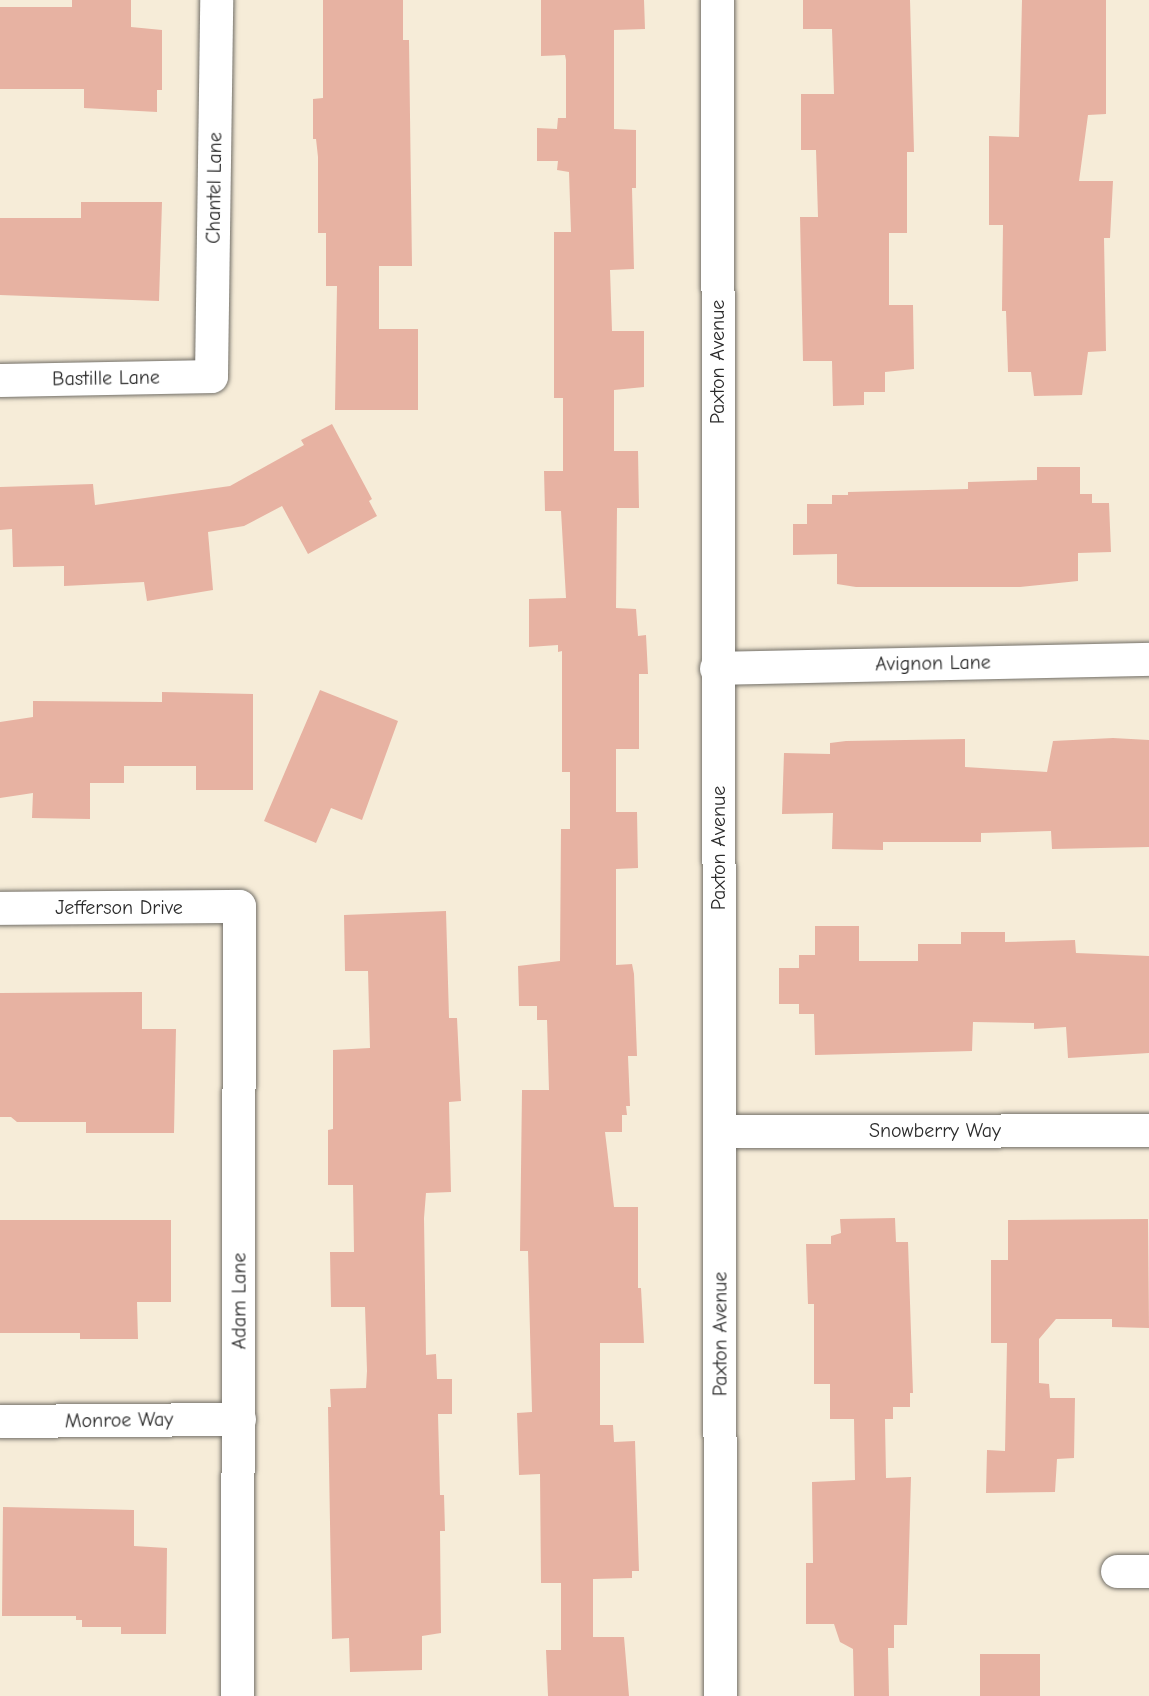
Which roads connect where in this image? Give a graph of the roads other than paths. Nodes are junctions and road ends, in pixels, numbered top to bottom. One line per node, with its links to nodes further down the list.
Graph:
1 (216, 0): 3 (street, Chantel Lane)
2 (717, 0): 6 (street, Paxton Avenue)
3 (211, 376): 4 (street, Bastille Lane)
4 (0, 380)
5 (1149, 659): 6 (street, Avignon Lane)
6 (716, 668): 10 (street, Paxton Avenue)
7 (239, 906): 8 (street, Jefferson Drive); 11 (street, Adam Lane)
8 (0, 908)
9 (1149, 1130): 10 (street, Snowberry Way)
10 (720, 1131): 16 (street, Paxton Avenue)
11 (239, 1419): 12 (street, Monroe Way); 15 (street, Adam Lane)
12 (0, 1421)
13 (1117, 1571): 14 (street)
14 (1149, 1571)
15 (237, 1696)
16 (720, 1696)

